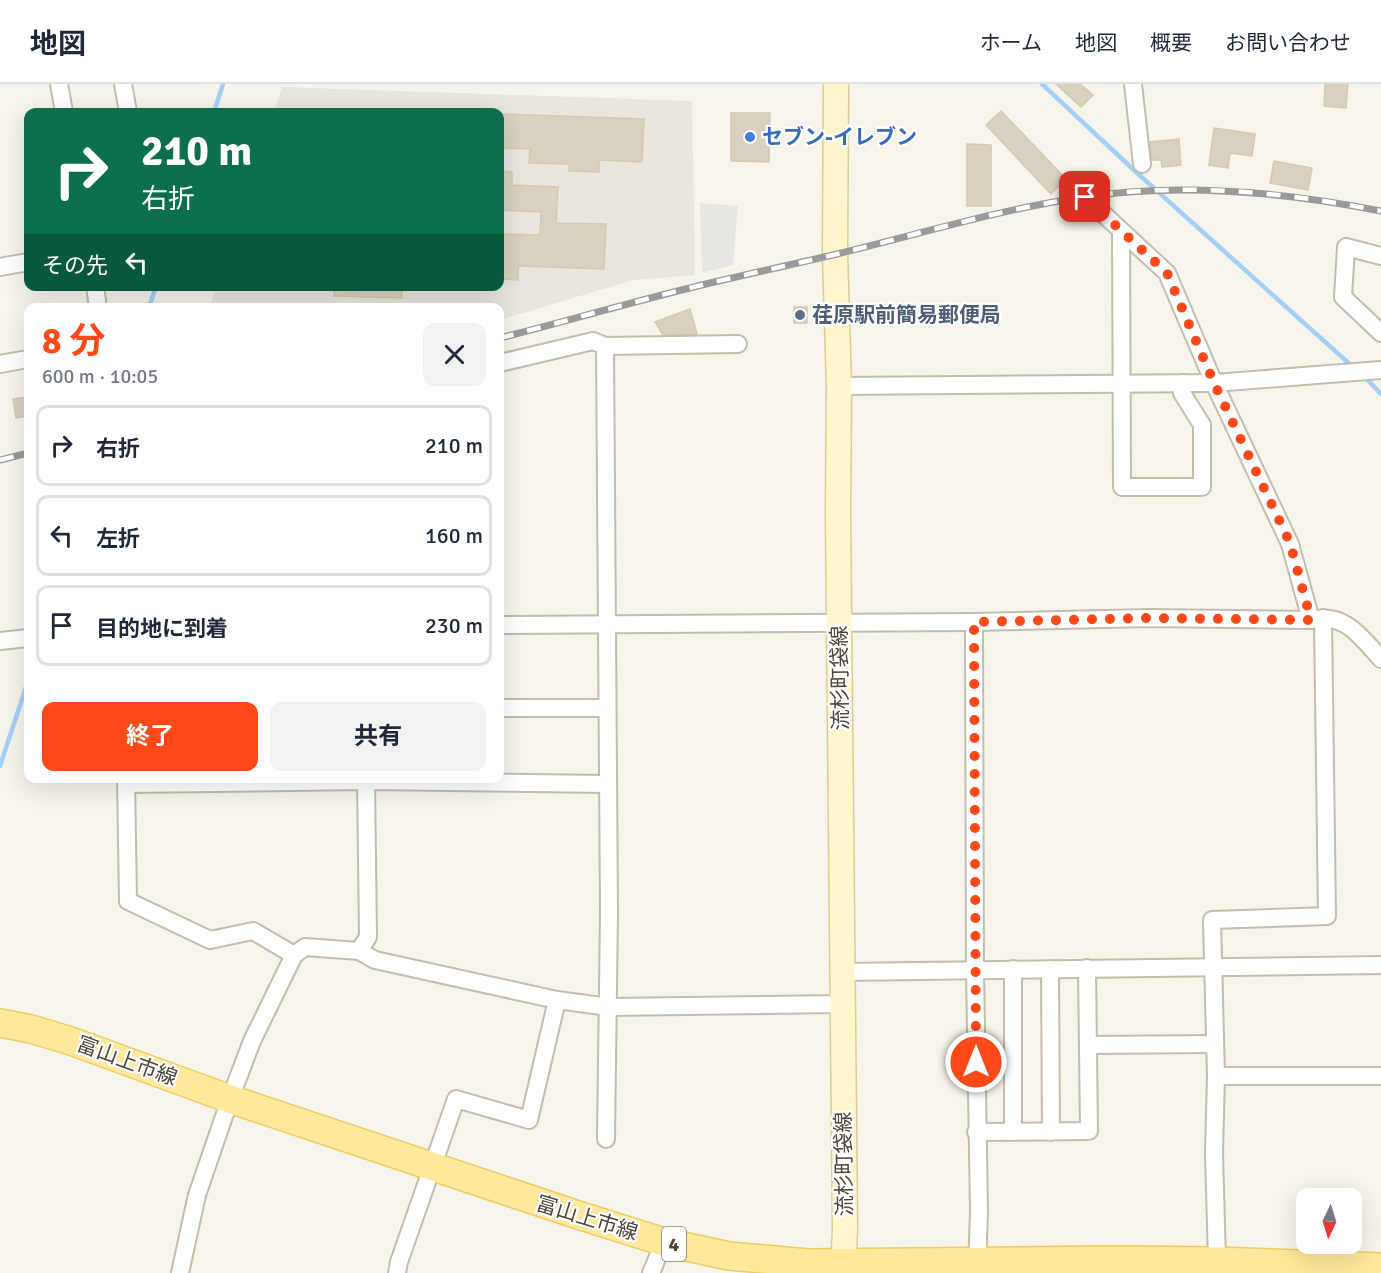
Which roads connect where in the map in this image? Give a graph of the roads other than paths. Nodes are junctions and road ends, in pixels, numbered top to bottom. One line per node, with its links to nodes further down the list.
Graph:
1 (58, 84): 5 (street)
2 (123, 84): 6 (street)
3 (836, 84): 23 (main road, 流杉町袋線)
4 (1133, 84): 7 (street)
5 (63, 108)
6 (127, 108)
7 (1142, 164)
8 (1085, 197): 9 (street)
9 (1121, 231): 20 (street); 22 (street)
10 (1381, 256): 13 (street)
11 (24, 263): 12 (street)
12 (0, 267)
13 (1381, 333)
14 (738, 344): 15 (street)
15 (605, 346): 17 (street); 27 (street)
16 (24, 360): 18 (street)
17 (504, 362)
18 (0, 364)
19 (1378, 374): 22 (street)
20 (1122, 383): 21 (street); 21 (street); 23 (street)
21 (1183, 383): 22 (street)
22 (1214, 383): 24 (street)
23 (839, 387): 25 (main road, 流杉町袋線)
24 (1317, 619): 26 (street); 31 (street); 41 (street)
25 (839, 622): 26 (street); 27 (street); 46 (main road, 流杉町袋線)
26 (974, 622): 45 (street)
27 (606, 623): 28 (street); 33 (street)
28 (504, 625)
29 (24, 638): 30 (street)
30 (0, 641)
31 (1381, 660)
32 (504, 708): 33 (street)
33 (607, 708): 37 (street)
34 (504, 782): 37 (street)
35 (126, 783): 39 (street)
36 (366, 783): 38 (street)
37 (608, 784): 49 (street)
38 (359, 951): 39 (street); 47 (street)
39 (294, 955): 55 (street)
40 (1381, 965): 41 (street)
41 (1213, 967): 42 (street); 51 (street)
42 (1087, 968): 44 (street); 52 (street)
43 (1013, 969): 44 (street); 45 (street); 57 (street)
44 (1050, 969): 58 (street)
45 (975, 970): 46 (street); 56 (street)
46 (842, 972): 48 (main road, 流杉町袋線)
47 (557, 1000): 49 (street); 60 (street)
48 (843, 1004): 49 (street); 64 (main road, 流杉町袋線)
49 (609, 1007): 59 (street)
50 (0, 1023): 55 (main road, 富山上市線 / 4)
51 (1215, 1044): 52 (street); 53 (street)
52 (1088, 1045): 58 (street)
53 (1216, 1076): 54 (street); 62 (street)
54 (1381, 1076)
55 (230, 1099): 60 (main road, 富山上市線 / 4); 66 (street)
56 (976, 1132): 57 (street); 63 (street)
57 (1013, 1132): 58 (street)
58 (1051, 1132)
59 (606, 1139)
60 (433, 1168): 61 (main road, 富山上市線 / 4); 67 (street)
61 (664, 1242): 64 (main road, 富山上市線 / 4); 68 (street)
62 (1217, 1261): 63 (main road, 富山上市線 / 4); 65 (main road, 富山上市線 / 4)
63 (977, 1267): 64 (main road, 富山上市線 / 4)
64 (843, 1268)
65 (1381, 1268)
66 (180, 1273)
67 (397, 1273)
68 (651, 1273)

